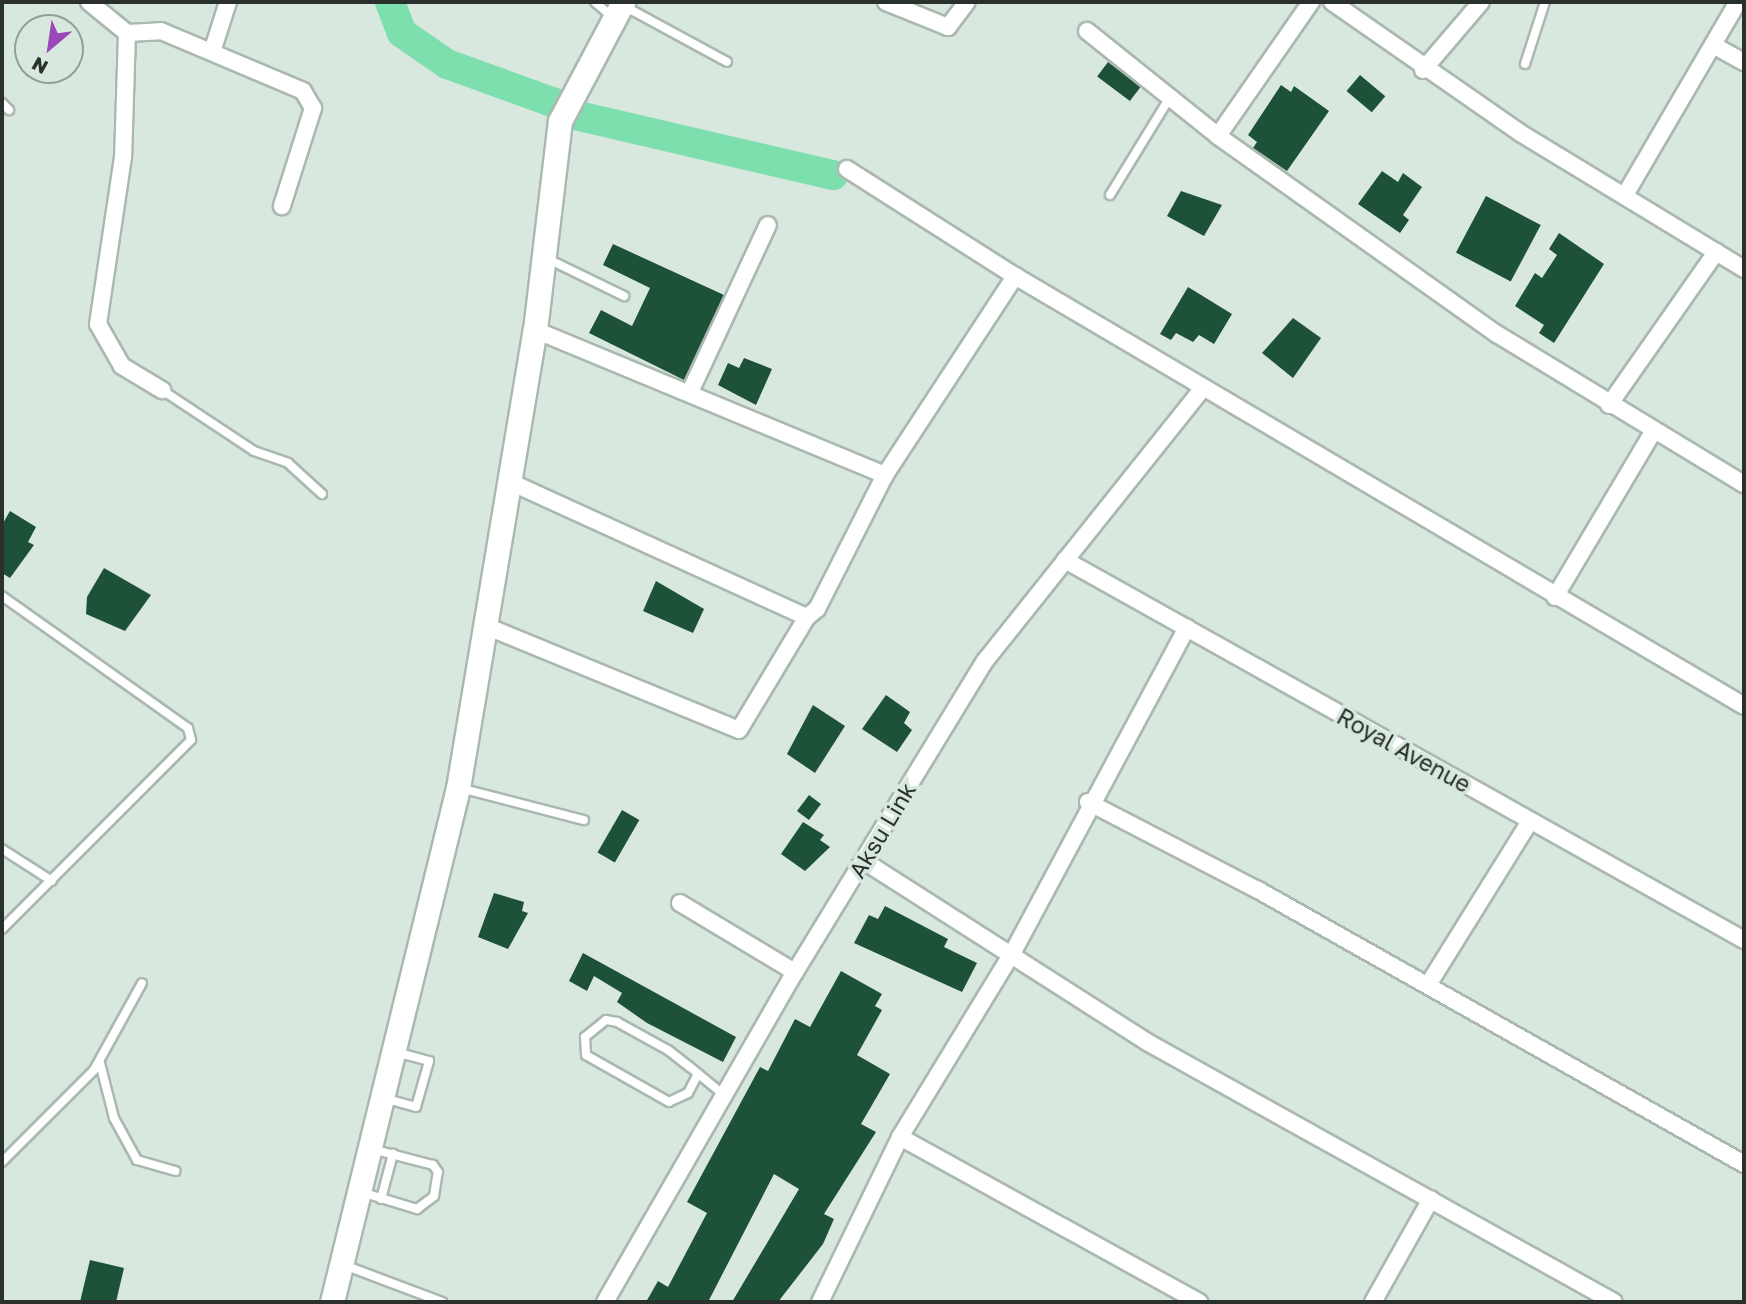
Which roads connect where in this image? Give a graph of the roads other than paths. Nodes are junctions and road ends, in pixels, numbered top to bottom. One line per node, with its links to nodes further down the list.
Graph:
1 (89, 2): 13 (street)
2 (228, 2): 15 (street)
3 (595, 2): 11 (lane)
4 (886, 2): 5 (street)
5 (967, 2)
6 (1311, 2): 23 (street)
7 (1332, 2): 19 (street)
8 (1481, 2): 19 (street)
9 (1545, 2): 18 (lane)
10 (1738, 2): 14 (street)
11 (619, 8): 16 (lane); 30 (main road)
12 (1087, 31): 20 (street)
13 (127, 33): 15 (street); 36 (street)
14 (1713, 45): 17 (street); 26 (street)
15 (212, 52): 27 (street)
16 (727, 62)
17 (1744, 62)
18 (1525, 64)
19 (1423, 70): 26 (street)
20 (1170, 97): 23 (street); 25 (lane)
21 (2, 103): 22 (lane)
22 (9, 110)
23 (1218, 136): 38 (street)
24 (847, 169): 32 (street)
25 (1110, 195)
26 (1625, 195): 29 (street)
27 (282, 206)
28 (768, 225): 37 (street)
29 (1716, 252): 31 (street); 38 (street)
30 (545, 258): 33 (lane); 34 (main road)
31 (1744, 269)
32 (1015, 276): 35 (street); 40 (street)
33 (624, 296)
34 (535, 330): 37 (street); 41 (main road)
35 (1203, 387): 44 (street, Aksu Link); 46 (street)
36 (162, 390): 43 (lane)
37 (690, 393): 40 (street)
38 (1609, 405): 39 (street)
39 (1653, 432): 42 (street); 46 (street)
40 (885, 475): 47 (street)
41 (508, 481): 47 (street); 48 (main road)
42 (1744, 484)
43 (321, 494)
44 (1065, 560): 49 (street, Royal Avenue); 56 (street, Aksu Link)
45 (2, 596): 57 (lane)
46 (1555, 597): 50 (street)
47 (807, 617): 48 (street)
48 (488, 627): 51 (main road)
49 (1187, 628): 52 (street); 54 (street, Royal Avenue)
50 (1744, 706)
51 (458, 788): 53 (lane); 65 (main road)
52 (1088, 802): 61 (street); 64 (street)
53 (584, 820)
54 (1530, 821): 60 (street, Royal Avenue); 64 (street)
55 (2, 849): 57 (lane)
56 (864, 861): 61 (street); 62 (street, Aksu Link)
57 (52, 881): 59 (lane)
58 (680, 904): 62 (street)
59 (2, 929)
60 (1744, 940)
61 (1013, 952): 70 (street); 76 (street)
62 (794, 972): 68 (street, Aksu Link)
63 (142, 983): 66 (lane)
64 (1428, 985): 73 (street)
65 (392, 1051): 69 (main road); 69 (lane)
66 (100, 1063): 72 (lane); 74 (lane)
67 (698, 1074): 67 (lane); 68 (lane)
68 (724, 1095): 81 (street, Aksu Link)
69 (380, 1097): 71 (main road)
70 (900, 1137): 78 (street); 82 (street)
71 (382, 1151): 75 (main road); 75 (lane)
72 (2, 1162)
73 (1744, 1164)
74 (176, 1171)
75 (371, 1196): 77 (main road)
76 (1431, 1199): 84 (street); 85 (street)
77 (343, 1265): 79 (main road); 80 (lane)
78 (1178, 1297): 83 (street)
79 (332, 1302)
80 (442, 1302)
81 (605, 1302)
82 (820, 1302)
83 (1199, 1302)
84 (1374, 1302)
85 (1614, 1302)

